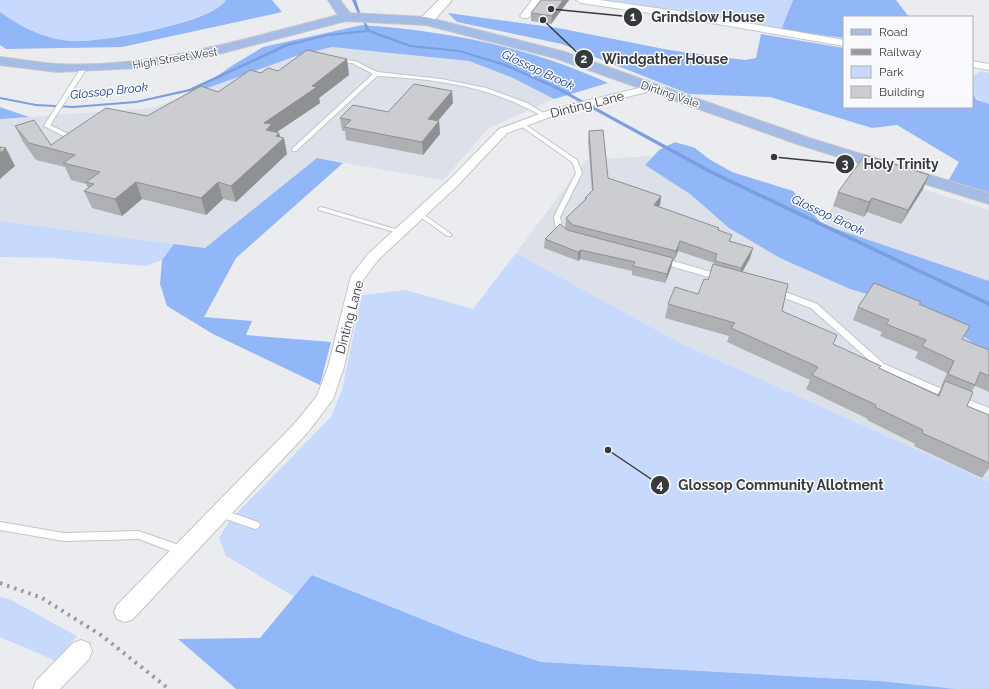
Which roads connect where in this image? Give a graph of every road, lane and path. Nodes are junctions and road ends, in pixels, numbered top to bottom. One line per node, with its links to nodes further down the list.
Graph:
1 (334, 0): 6 (main road)
2 (446, 0): 7 (street)
3 (537, 0): 5 (street)
4 (581, 0): 8 (street)
5 (525, 16)
6 (346, 18): 7 (main road, Dinting Vale); 13 (main road, High Street West)
7 (426, 21): 15 (main road, Dinting Vale)
8 (843, 42)
9 (333, 60): 14 (lane)
10 (0, 62): 13 (main road, High Street West)
11 (973, 64): 12 (street)
12 (989, 67)
13 (84, 68): 18 (lane)
14 (376, 74): 16 (lane); 19 (lane)
15 (651, 88): 16 (street, Dinting Lane); 20 (main road, Dinting Vale)
16 (544, 116): 17 (street, Dinting Lane)
17 (520, 123): 22 (street, Dinting Lane); 25 (lane)
18 (69, 144)
19 (294, 150)
20 (989, 199)
21 (322, 209): 23 (lane)
22 (420, 214): 23 (street, Dinting Lane); 24 (lane)
23 (400, 232): 30 (street, Dinting Lane)
24 (449, 235)
25 (570, 236)
26 (656, 260): 27 (lane)
27 (727, 279)
28 (770, 290): 29 (lane)
29 (989, 412)
30 (219, 513): 31 (lane); 33 (street, Dinting Lane)
31 (255, 525)
32 (0, 526): 33 (lane)
33 (183, 551): 34 (street, Dinting Lane)
34 (125, 612)
35 (81, 651): 36 (street)
36 (44, 689)

